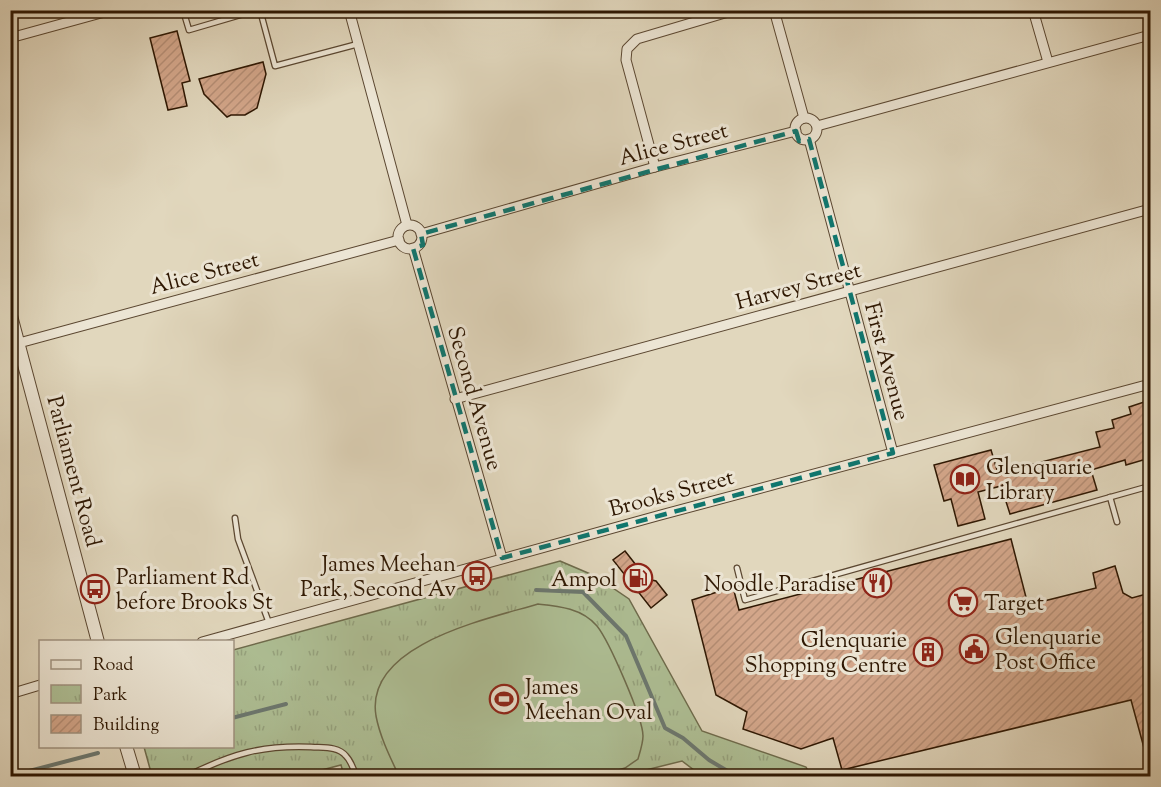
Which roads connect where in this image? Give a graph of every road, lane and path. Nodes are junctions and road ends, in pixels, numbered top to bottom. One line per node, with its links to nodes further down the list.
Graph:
1 (112, 10): 9 (street)
2 (183, 10): 3 (lane)
3 (258, 10): 10 (lane)
4 (350, 10): 10 (street)
5 (735, 10): 16 (street)
6 (774, 10): 12 (street)
7 (1033, 10): 11 (street)
8 (1150, 35): 11 (street)
9 (10, 38)
10 (358, 44): 18 (street)
11 (1048, 62): 13 (street)
12 (804, 118): 13 (street); 14 (street)
13 (817, 126): 15 (street)
14 (796, 131): 15 (street); 16 (street, Alice Street)
15 (809, 139): 22 (street, First Avenue)
16 (655, 167): 19 (street, Alice Street)
17 (1150, 209): 22 (street, Harvey Street)
18 (407, 225): 19 (street); 20 (street)
19 (421, 234): 21 (street)
20 (399, 240): 21 (street); 24 (street, Alice Street)
21 (413, 248): 26 (street, Second Avenue)
22 (849, 291): 26 (street, Harvey Street); 27 (street, First Avenue)
23 (10, 312): 24 (street, Parliament Road)
24 (19, 343): 35 (street, Parliament Road)
25 (1150, 384): 27 (street, Brooks Street)
26 (455, 399): 32 (street, Second Avenue)
27 (893, 453): 32 (street, Brooks Street)
28 (1150, 486): 29 (lane)
29 (1110, 497): 31 (lane); 33 (lane)
30 (235, 518): 34 (lane)
31 (1117, 522)
32 (502, 558): 34 (street, Brooks Street)
33 (737, 568)
34 (269, 623): 36 (street, Brooks Street)
35 (97, 640)
36 (209, 640)
37 (39, 685): 38 (street)
38 (10, 694)
39 (126, 748): 40 (street)
40 (135, 777)
41 (188, 777): 42 (lane)
42 (356, 777)

